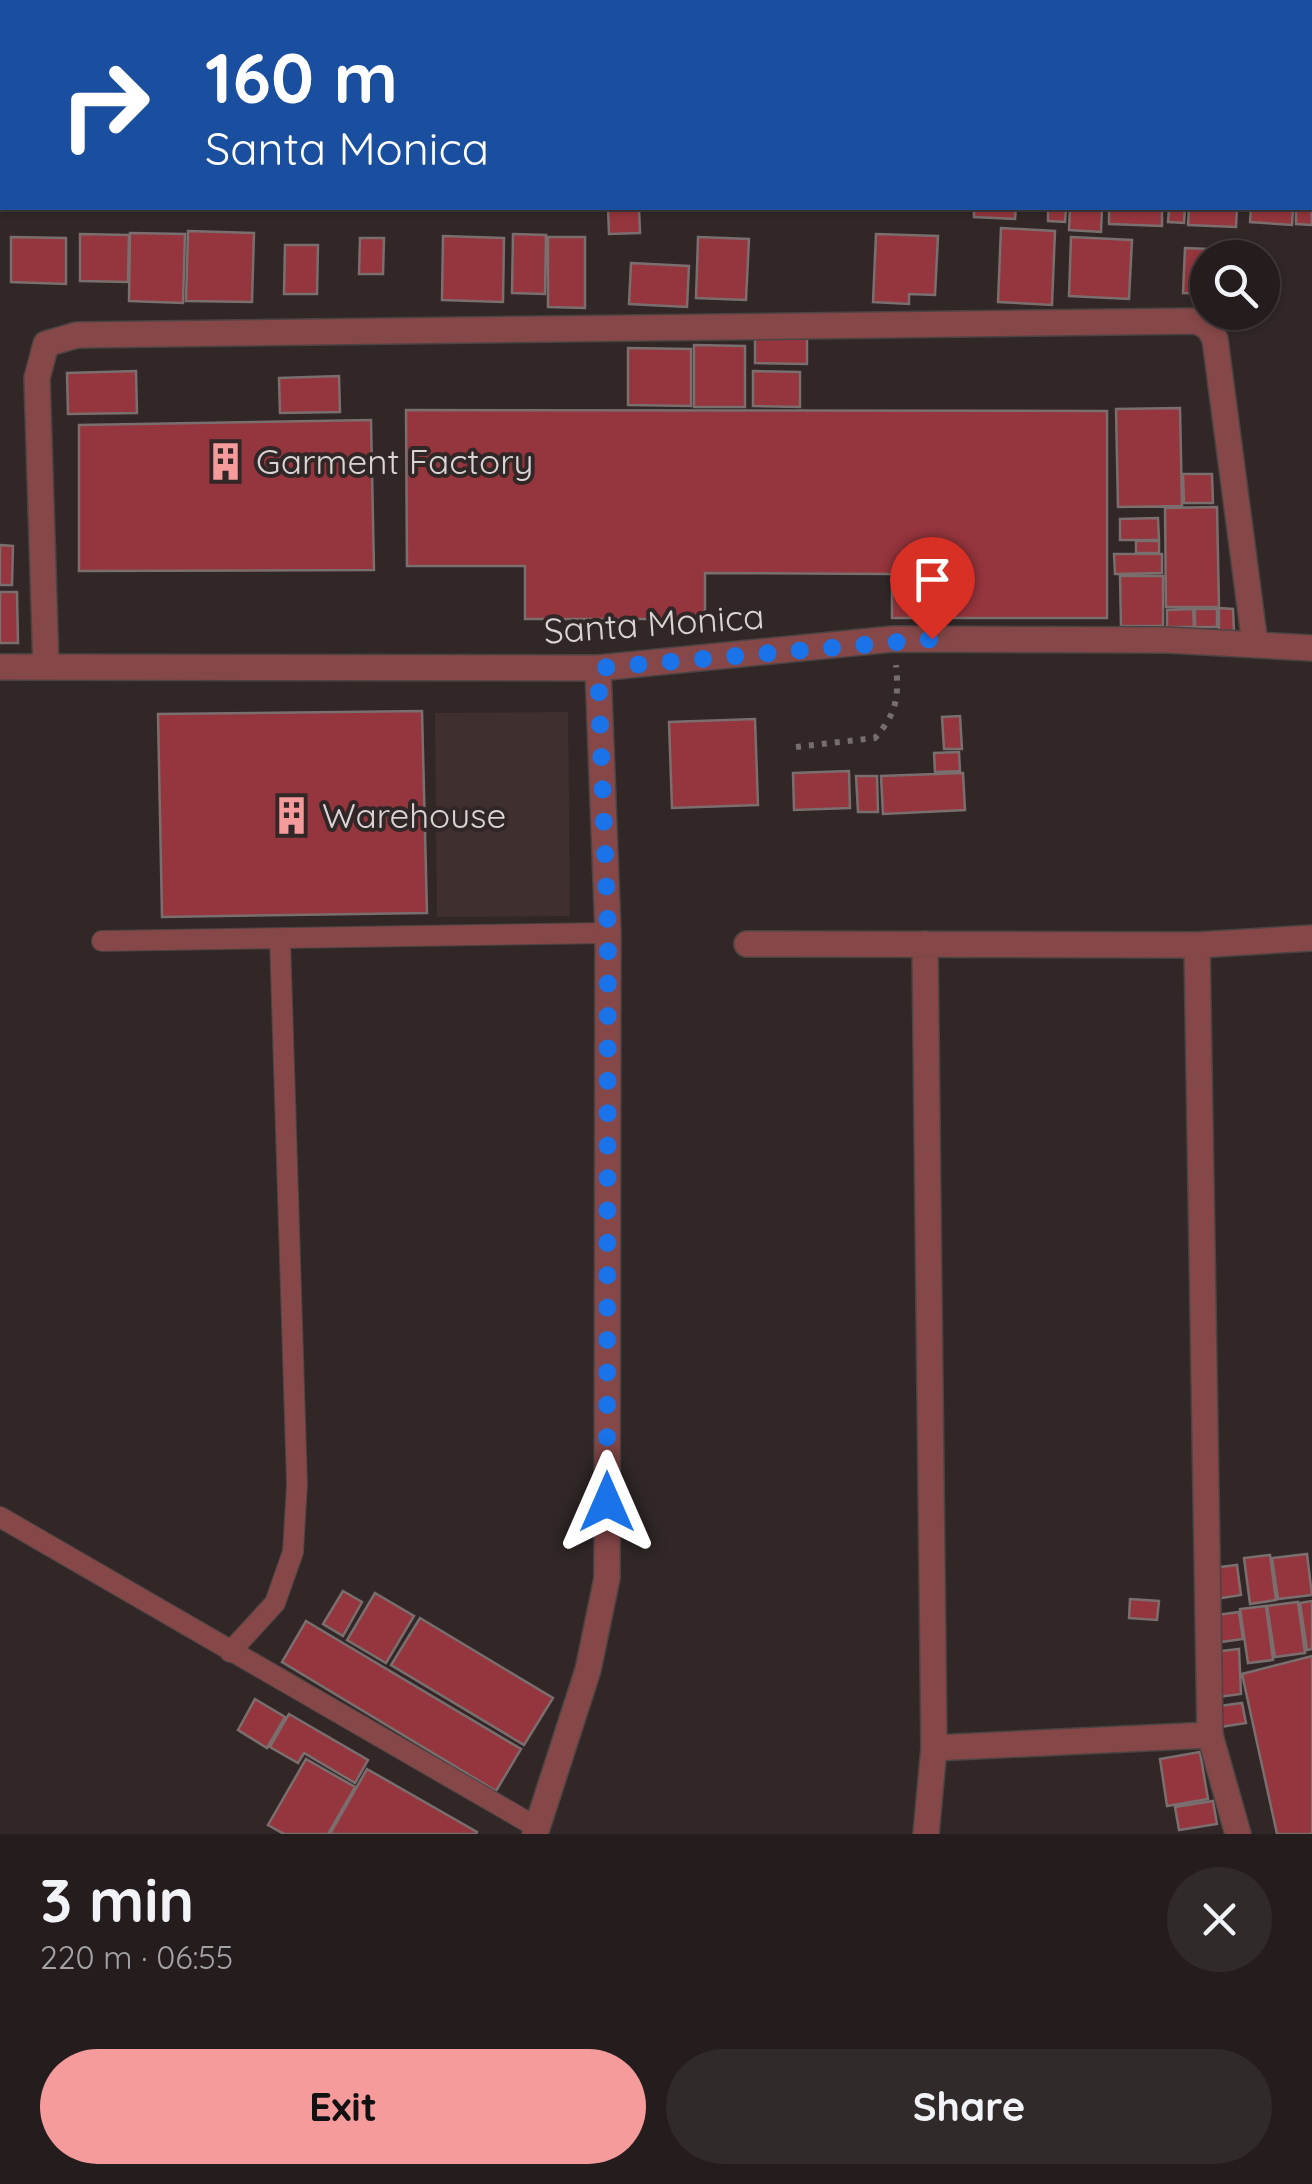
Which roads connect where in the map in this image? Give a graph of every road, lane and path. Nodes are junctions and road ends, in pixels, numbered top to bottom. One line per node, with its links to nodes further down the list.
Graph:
1 (893, 639): 2 (street, Santa Monica); 6 (street, Santa Monica); 7 (path)
2 (1255, 644): 3 (street, Santa Monica); 5 (street)
3 (1312, 648)
4 (0, 667): 5 (street, Santa Monica)
5 (46, 667): 6 (street, Santa Monica)
6 (598, 668): 8 (street)
7 (796, 747)
8 (608, 933): 9 (lane); 19 (street)
9 (280, 938): 11 (lane); 16 (lane)
10 (1312, 938): 14 (street)
11 (102, 941)
12 (747, 944): 13 (street)
13 (924, 944): 14 (street); 18 (street)
14 (1197, 945): 17 (street)
15 (0, 1518): 16 (lane)
16 (230, 1652): 19 (lane)
17 (1210, 1735): 18 (street); 21 (street)
18 (934, 1748): 20 (street)
19 (541, 1832)
20 (926, 1834)
21 (1238, 1834)

